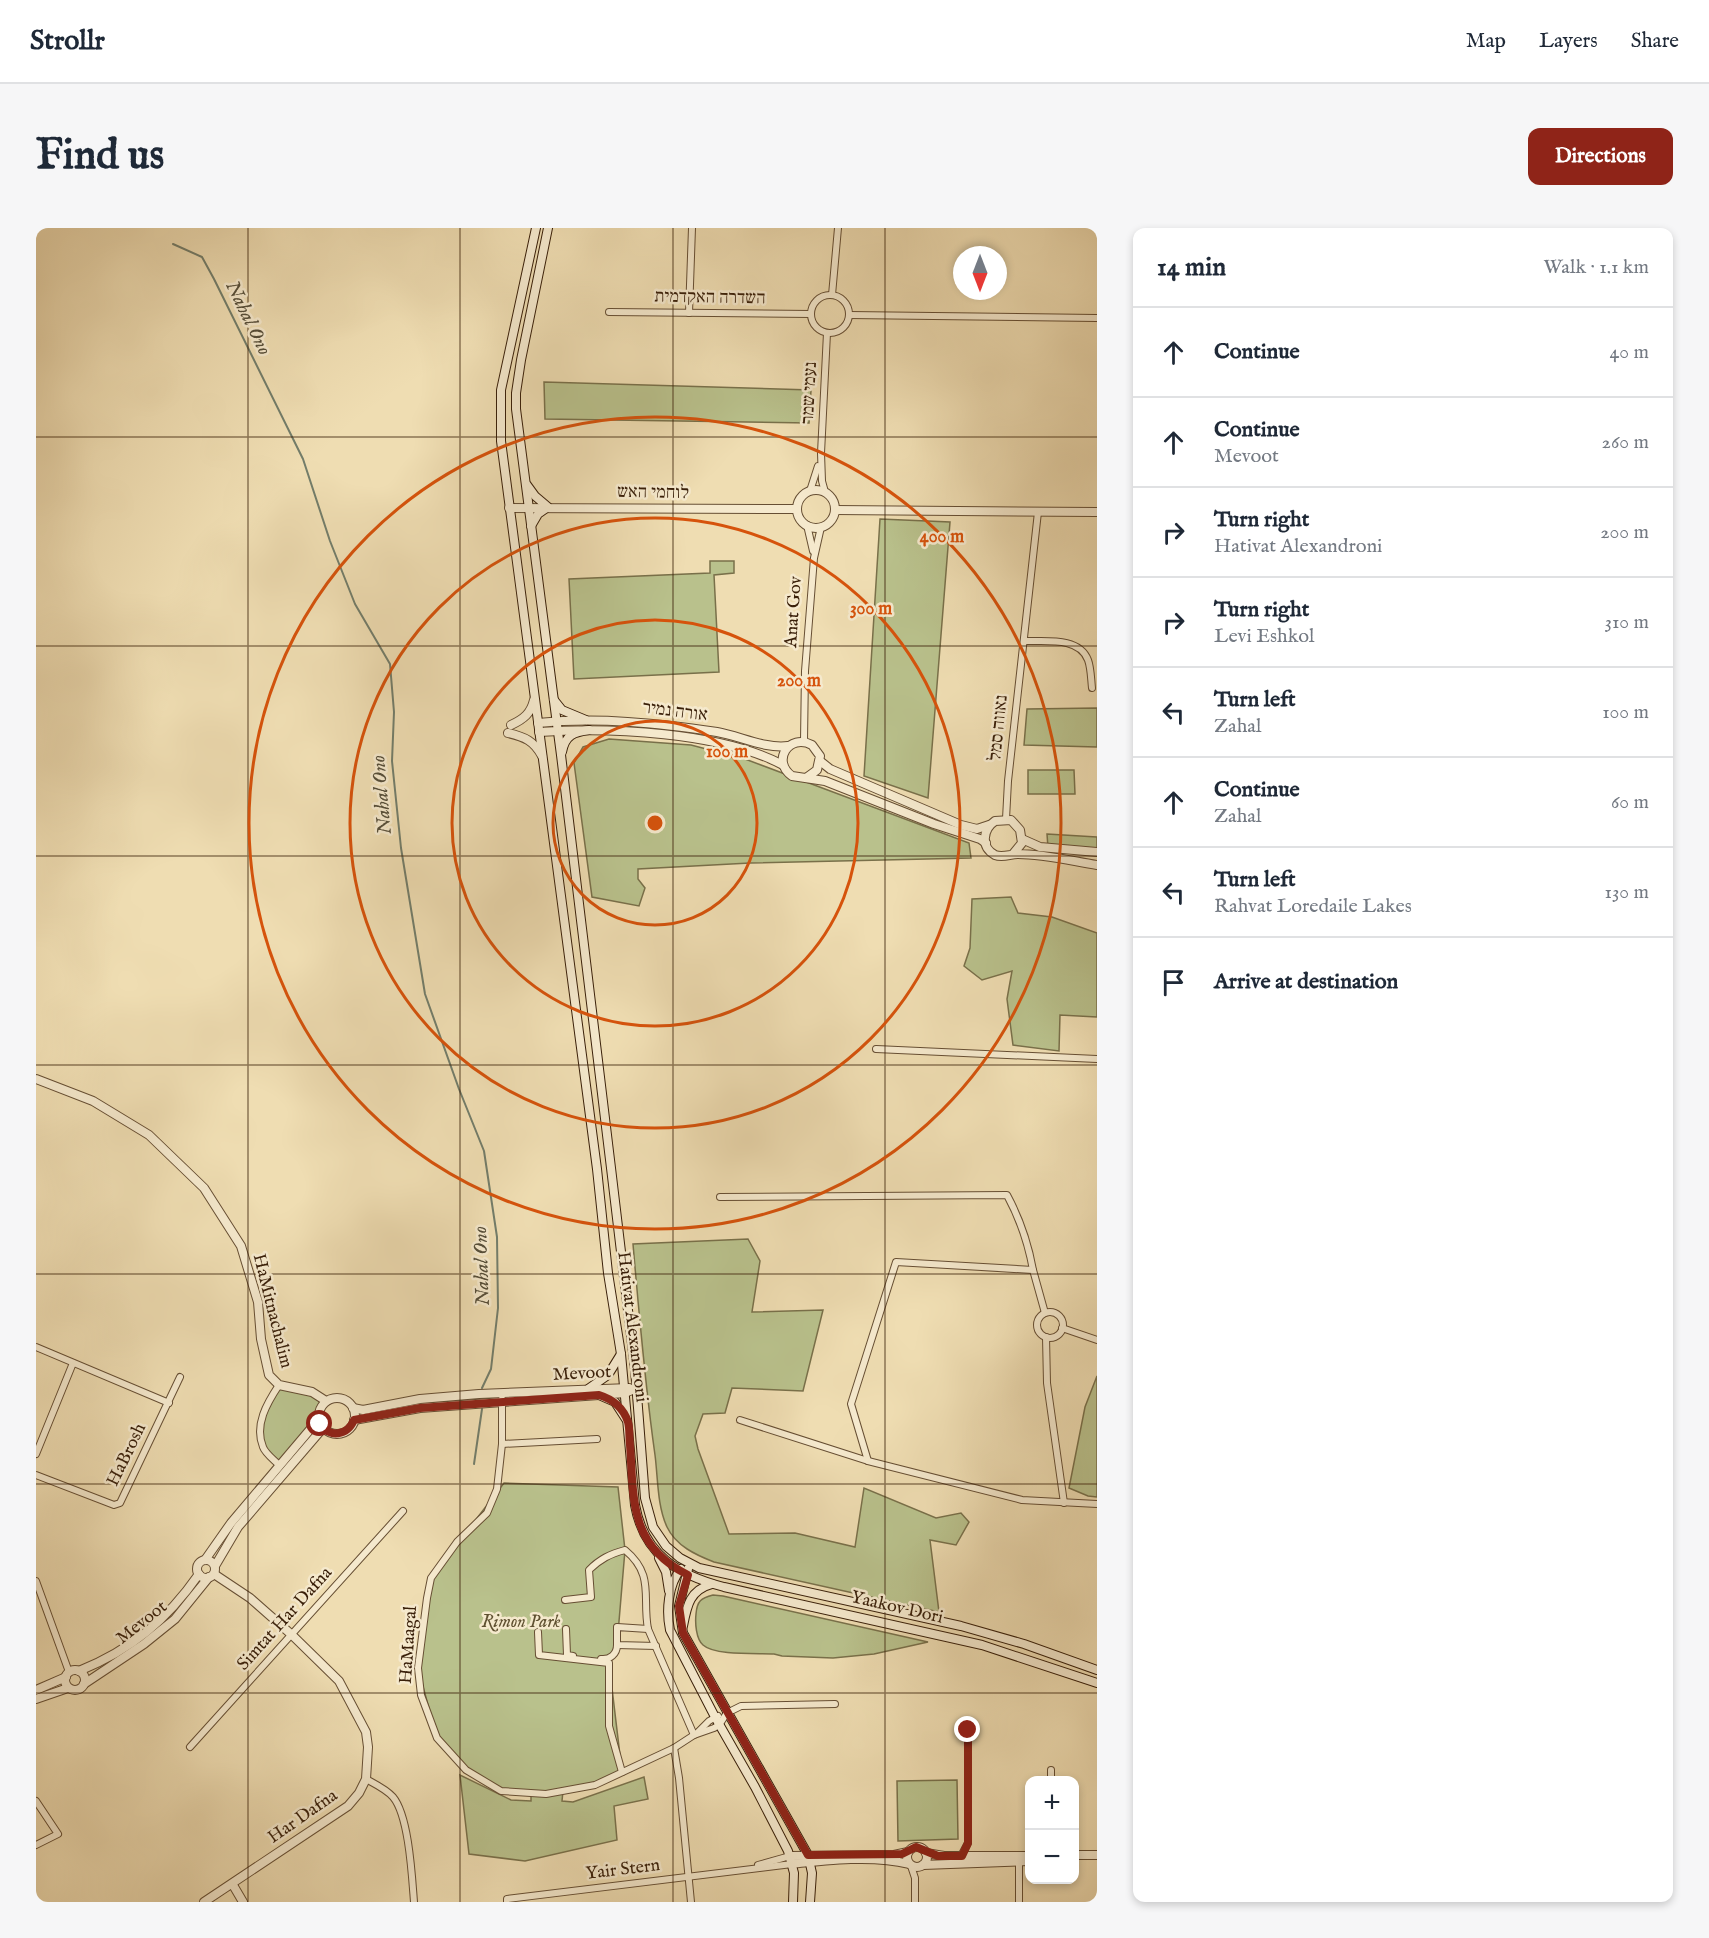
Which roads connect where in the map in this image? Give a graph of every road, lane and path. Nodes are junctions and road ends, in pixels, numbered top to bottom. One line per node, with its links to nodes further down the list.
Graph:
1 (536, 228): 17 (main road, Hativat Alexandroni)
2 (548, 228): 13 (main road, Hativat Alexandroni)
3 (693, 228): 7 (street)
4 (838, 228): 5 (street)
5 (832, 296): 8 (street); 9 (street)
6 (609, 312): 7 (street, השדרה האקדמית)
7 (688, 313): 8 (street, השדרה האקדמית)
8 (811, 314): 11 (street)
9 (849, 315): 10 (street); 11 (street)
10 (1097, 318)
11 (827, 333): 12 (street, נעמי שמר)
12 (821, 453): 14 (street, נעמי שמר); 15 (street, נעמי שמר)
13 (526, 483): 16 (main road); 18 (main road, Hativat Alexandroni)
14 (810, 491): 15 (street); 19 (street)
15 (825, 492): 20 (street)
16 (548, 507): 18 (street, לוחמי האש); 19 (street, לוחמי האש); 24 (main road)
17 (509, 508): 18 (street, לוחמי האש); 30 (main road, Hativat Alexandroni)
18 (528, 508): 24 (main road, Hativat Alexandroni)
19 (797, 509): 23 (street)
20 (835, 510): 21 (street); 25 (street)
21 (1038, 512): 22 (street); 27 (street, נאווה סמל)
22 (1097, 512)
23 (807, 525): 25 (street); 26 (street, Anat Gov)
24 (531, 527): 29 (main road, Hativat Alexandroni)
25 (821, 527): 26 (street, Anat Gov)
26 (814, 558): 38 (street, Anat Gov)
27 (1024, 641): 28 (street); 45 (street, נאווה סמל)
28 (1092, 688)
29 (553, 697): 31 (main road); 32 (main road, Hativat Alexandroni)
30 (535, 698): 33 (street); 34 (main road, Hativat Alexandroni)
31 (586, 720): 32 (street, אורה נמיר); 39 (street, אורה נמיר)
32 (556, 721): 34 (street, אורה נמיר); 36 (main road, Hativat Alexandroni)
33 (511, 725)
34 (539, 728): 36 (street, אורה נמיר); 41 (main road, Hativat Alexandroni)
35 (589, 730): 36 (street, אורה נמיר); 40 (main road); 43 (street, אורה נמיר)
36 (557, 731): 40 (main road, Hativat Alexandroni)
37 (508, 733): 41 (street)
38 (804, 741): 39 (street); 42 (street)
39 (788, 746): 43 (street)
40 (561, 755): 66 (main road, Hativat Alexandroni)
41 (543, 758): 62 (main road, Hativat Alexandroni)
42 (820, 761): 44 (street); 46 (street)
43 (783, 765): 44 (street)
44 (806, 778): 48 (street)
45 (1006, 819): 46 (street); 47 (street)
46 (991, 824): 48 (street)
47 (1022, 839): 49 (street); 50 (street)
48 (986, 843): 50 (street)
49 (1097, 852)
50 (1013, 854): 51 (street)
51 (1097, 865)
52 (876, 1049): 53 (street)
53 (1097, 1059)
54 (36, 1079): 65 (street, HaMitnachalim)
55 (720, 1197): 56 (street)
56 (1033, 1270): 57 (street); 82 (street)
57 (1045, 1313): 58 (street); 59 (street)
58 (1062, 1328): 59 (street); 60 (street)
59 (1046, 1337): 85 (street)
60 (1097, 1340)
61 (36, 1347): 63 (street)
62 (621, 1354): 67 (main road); 68 (main road, Hativat Alexandroni)
63 (73, 1363): 72 (street); 81 (street)
64 (180, 1377): 72 (street, HaBrosh)
65 (279, 1385): 71 (street, HaMitnachalim); 83 (street)
66 (636, 1388): 68 (street, Mevoot); 90 (main road, Hativat Alexandroni)
67 (588, 1389): 68 (street, Mevoot); 70 (street, Mevoot)
68 (625, 1390): 69 (street, Mevoot); 77 (main road, Hativat Alexandroni)
69 (599, 1395): 70 (street, Mevoot); 77 (main road)
70 (502, 1397): 73 (street, Mevoot); 75 (street, Mevoot); 80 (street, HaMaagal)
71 (326, 1401): 73 (street); 74 (street)
72 (169, 1403): 84 (street, HaBrosh)
73 (353, 1408): 75 (street)
74 (319, 1419): 78 (street); 83 (street)
75 (354, 1420): 78 (street)
76 (740, 1420): 82 (street)
77 (628, 1421): 88 (main road, Hativat Alexandroni)
78 (323, 1428): 92 (street, Mevoot)
79 (597, 1439): 80 (street)
80 (502, 1444): 122 (street, HaMaagal)
81 (36, 1454)
82 (868, 1461): 85 (street)
83 (278, 1464): 89 (street)
84 (36, 1475)
85 (1064, 1503): 86 (street)
86 (1097, 1504)
87 (403, 1511): 103 (street, Simtat Har Dafna)
88 (655, 1550): 91 (main road, Hativat Alexandroni); 97 (main road)
89 (205, 1560): 92 (street); 93 (street)
90 (688, 1563): 91 (main road); 94 (main road); 106 (main road, Yaakov Dori)
91 (679, 1570): 94 (main road, Hativat Alexandroni); 97 (main road)
92 (213, 1572): 93 (street); 103 (street, Har Dafna); 110 (street, Mevoot)
93 (199, 1574): 107 (street, Mevoot)
94 (688, 1575): 96 (main road, Yaakov Dori); 101 (main road)
95 (36, 1581): 108 (street)
96 (713, 1584): 101 (main road); 109 (main road, Yaakov Dori)
97 (669, 1598): 116 (main road)
98 (565, 1600): 100 (street)
99 (566, 1629): 104 (street)
100 (648, 1629): 104 (street); 105 (street)
101 (682, 1629): 115 (main road)
102 (538, 1632): 122 (street)
103 (291, 1635): 119 (street, Simtat Har Dafna); 124 (street, Har Dafna)
104 (617, 1645): 105 (street)
105 (656, 1646): 118 (street)
106 (1097, 1670)
107 (79, 1671): 108 (street); 110 (street)
108 (67, 1674): 111 (street); 112 (street)
109 (1097, 1683)
110 (84, 1684): 111 (street)
111 (68, 1688): 113 (street)
112 (36, 1690)
113 (36, 1699)
114 (835, 1704): 115 (street, HaMaagal)
115 (727, 1713): 116 (street, HaMaagal); 136 (main road)
116 (717, 1721): 118 (street, HaMaagal); 135 (main road)
117 (968, 1730): 126 (street)
118 (694, 1735): 120 (street, HaMaagal)
119 (190, 1747)
120 (674, 1748): 122 (street, HaMaagal); 143 (street)
121 (1051, 1770): 123 (street)
122 (622, 1772)
123 (1051, 1776)
124 (366, 1779): 144 (street, Har Dafna); 148 (street)
125 (36, 1801): 127 (street)
126 (968, 1843): 132 (street); 133 (street)
127 (36, 1845)
128 (908, 1852): 129 (street); 136 (street); 141 (street)
129 (926, 1853): 132 (street); 142 (street)
130 (1079, 1855): 131 (street)
131 (1097, 1855)
132 (962, 1856): 133 (street)
133 (977, 1856): 134 (street)
134 (1025, 1856)
135 (791, 1860): 136 (street, Yair Stern); 143 (street, Yair Stern); 151 (main road)
136 (807, 1860): 141 (street); 152 (main road)
137 (1079, 1860): 138 (street)
138 (1097, 1860)
139 (1019, 1861): 140 (street); 142 (street); 154 (street)
140 (1025, 1861)
141 (910, 1865): 142 (street); 145 (street)
142 (922, 1866): 145 (street)
143 (689, 1877): 149 (street, Yair Stern); 150 (street)
144 (233, 1885): 146 (street, Har Dafna); 147 (street)
145 (915, 1887): 153 (street)
146 (204, 1902)
147 (243, 1902)
148 (414, 1902)
149 (507, 1902)
150 (692, 1902)
151 (793, 1902)
152 (810, 1902)
153 (915, 1902)
154 (1019, 1902)

